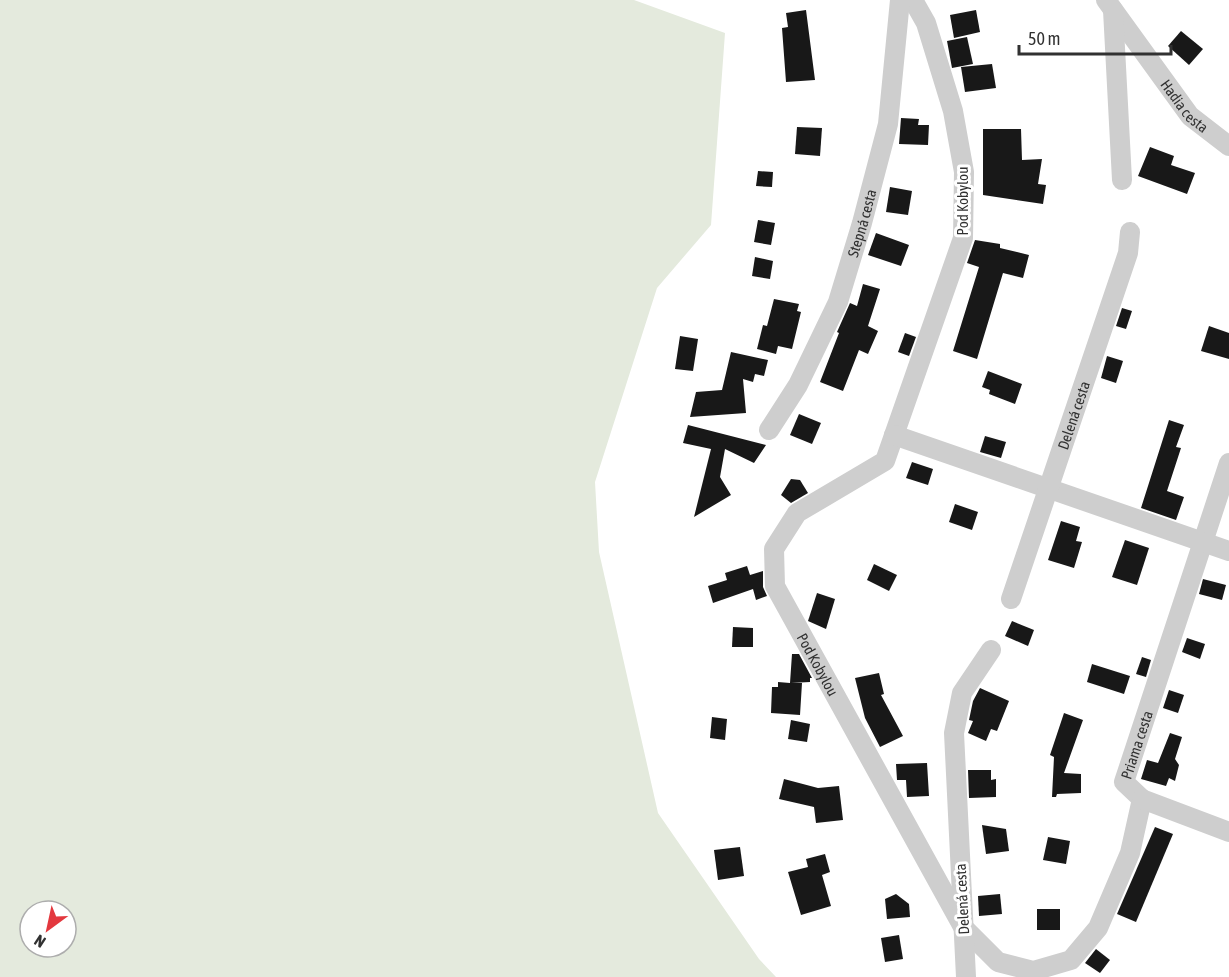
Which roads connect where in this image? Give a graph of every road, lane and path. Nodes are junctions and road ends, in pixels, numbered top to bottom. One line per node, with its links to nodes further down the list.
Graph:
1 (900, 0): 7 (street, Stepná cesta)
2 (913, 0): 8 (street, Pod Kobylou)
3 (1109, 5): 4 (street, Hadia cesta); 5 (street)
4 (1229, 146)
5 (1122, 180)
6 (1130, 232): 10 (street, Delená cesta)
7 (769, 430)
8 (894, 435): 10 (street); 17 (street, Pod Kobylou)
9 (1229, 463): 11 (street, Priama cesta)
10 (1048, 489): 11 (street); 13 (street, Delená cesta)
11 (1203, 542): 12 (street); 15 (street, Priama cesta)
12 (1229, 551)
13 (1011, 599)
14 (991, 650): 17 (street, Delená cesta)
15 (1142, 799): 16 (street); 17 (street, Priama cesta)
16 (1229, 832)
17 (963, 927): 18 (street, Delená cesta)
18 (966, 977)

